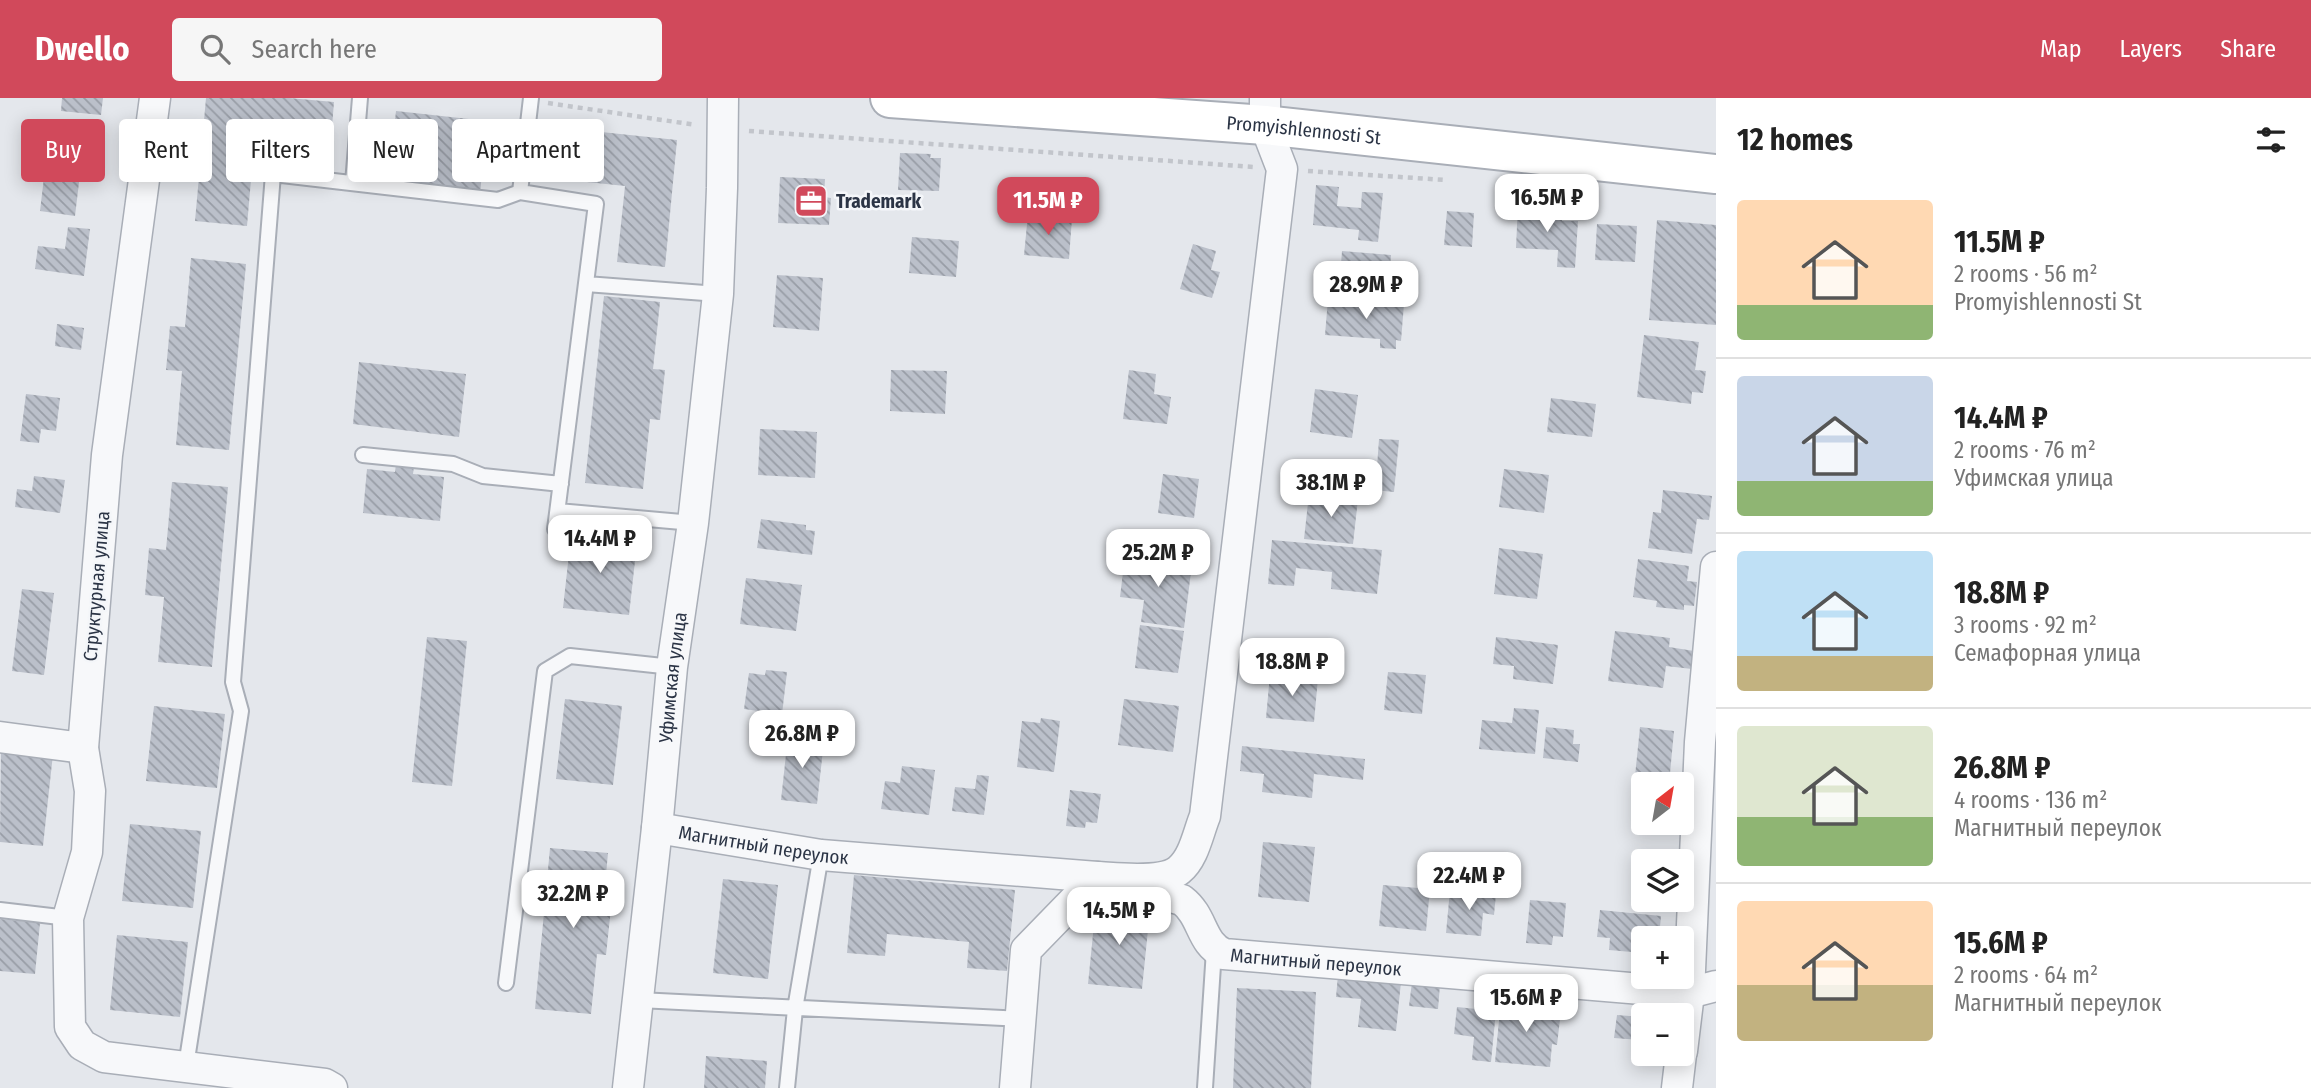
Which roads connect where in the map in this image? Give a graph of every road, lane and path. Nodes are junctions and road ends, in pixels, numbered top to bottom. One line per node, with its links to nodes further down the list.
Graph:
1 (155, 98): 25 (street, Структурная улица)
2 (360, 98): 12 (lane)
3 (723, 98): 8 (street, Уфимская улица)
4 (890, 98): 6 (main road, Promyishlennosti St)
5 (531, 99): 8 (path); 13 (lane)
6 (1002, 101): 7 (main road, Promyishlennosti St)
7 (1265, 111): 9 (street); 10 (main road, Promyishlennosti St)
8 (722, 129): 9 (path); 15 (street, Уфимская улица)
9 (1282, 169): 11 (path); 28 (street)
10 (1716, 174)
11 (1459, 181)
12 (353, 183): 13 (lane); 38 (lane)
13 (520, 192): 14 (lane)
14 (586, 284): 15 (lane); 17 (lane)
15 (718, 294): 19 (street, Уфимская улица)
16 (363, 455): 17 (lane)
17 (561, 484): 18 (lane)
18 (558, 511): 19 (lane); 20 (lane)
19 (693, 523): 22 (street, Уфимская улица)
20 (555, 529)
21 (1716, 567): 24 (street)
22 (672, 667): 26 (street, Уфимская улица); 32 (lane)
23 (0, 737): 25 (street)
24 (1708, 745): 33 (street)
25 (83, 748): 30 (street, Структурная улица)
26 (657, 828): 27 (street, Магнитный переулок); 34 (street, Уфимская улица)
27 (821, 855): 28 (street, Магнитный переулок); 35 (lane)
28 (1097, 877): 31 (street, Магнитный переулок); 37 (street)
29 (0, 910): 30 (lane)
30 (68, 918): 38 (street, Структурная улица)
31 (1214, 950): 33 (street, Магнитный переулок); 44 (lane)
32 (506, 983)
33 (1703, 990): 36 (street)
34 (639, 1000): 35 (lane); 41 (street, Уфимская улица)
35 (795, 1009): 37 (lane); 42 (lane)
36 (1694, 1017)
37 (1021, 1019): 43 (street)
38 (186, 1066): 40 (street)
39 (1680, 1066): 45 (street)
40 (332, 1088)
41 (628, 1088)
42 (788, 1088)
43 (1015, 1088)
44 (1205, 1088)
45 (1677, 1088)

